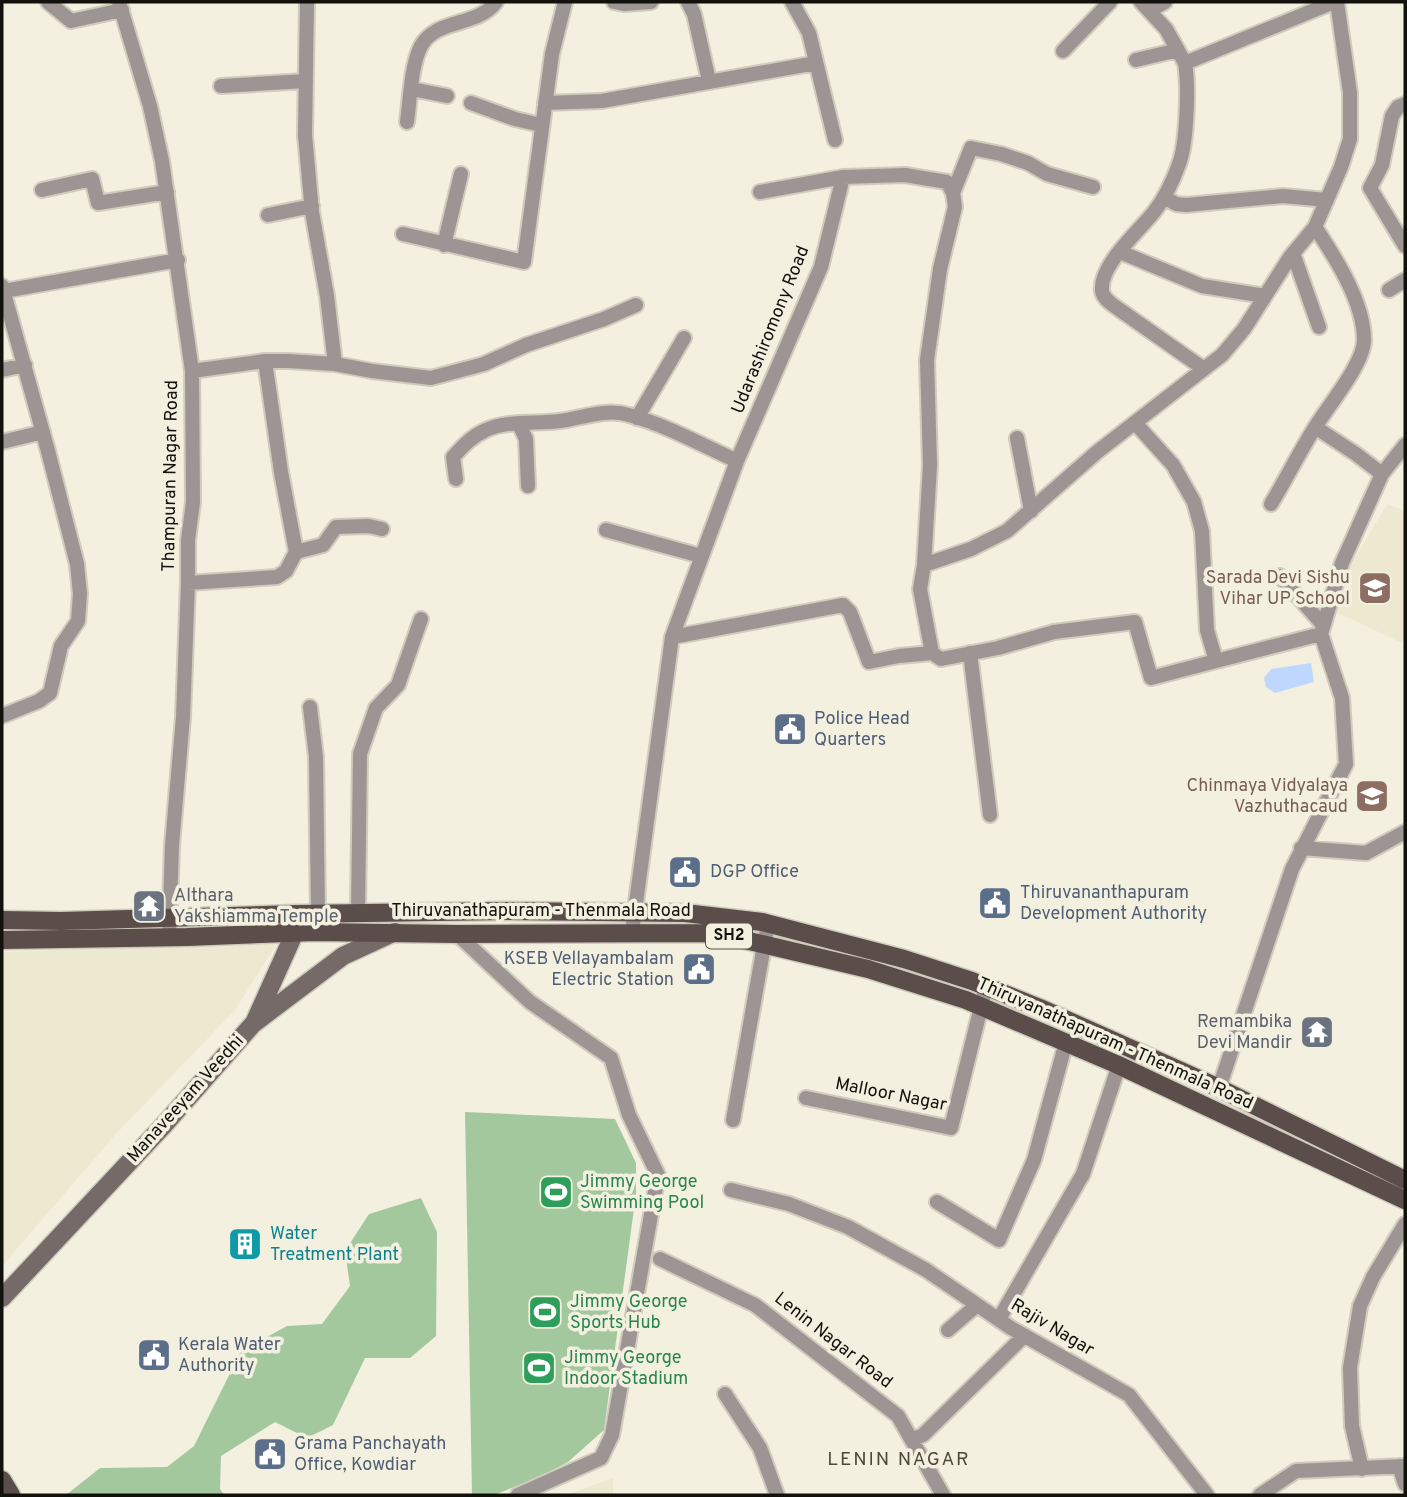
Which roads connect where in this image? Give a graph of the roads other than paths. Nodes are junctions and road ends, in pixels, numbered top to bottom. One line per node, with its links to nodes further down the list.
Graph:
1 (48, 2): 13 (street)
2 (307, 2): 19 (street)
3 (477, 2): 12 (street)
4 (565, 2): 25 (street)
5 (614, 2): 6 (street)
6 (651, 2)
7 (688, 2): 20 (street)
8 (792, 2): 18 (street)
9 (1110, 2): 15 (street)
10 (1165, 2): 14 (street)
11 (1336, 2): 16 (street); 38 (street)
12 (494, 5): 22 (street)
13 (120, 6): 34 (street, Thampuran Nagar Road)
14 (1146, 6): 16 (street)
15 (1062, 51)
16 (1182, 57): 17 (street); 37 (street)
17 (1136, 60)
18 (816, 63): 20 (street); 29 (street)
19 (306, 81): 21 (street); 39 (street)
20 (709, 81): 25 (street)
21 (221, 86)
22 (412, 89): 23 (street); 27 (street)
23 (447, 96)
24 (471, 103): 28 (street)
25 (545, 103): 28 (street)
26 (1405, 104): 44 (street)
27 (407, 122)
28 (541, 125): 43 (street)
29 (835, 140)
30 (461, 174): 43 (street)
31 (843, 177): 35 (street); 36 (street); 69 (street, Udarashiromony Road)
32 (1093, 187): 36 (street)
33 (42, 190): 34 (street)
34 (167, 191): 47 (street, Thampuran Nagar Road)
35 (760, 192)
36 (953, 193): 79 (street)
37 (1164, 197): 38 (street); 45 (street)
38 (1326, 200): 41 (street)
39 (312, 206): 40 (street); 56 (street)
40 (268, 215)
41 (1315, 227): 46 (street); 64 (street)
42 (404, 234): 43 (street)
43 (444, 245)
44 (1405, 246)
45 (1120, 251): 51 (street); 58 (street)
46 (1293, 253): 51 (street); 53 (street)
47 (178, 260): 49 (street); 60 (street, Thampuran Nagar Road)
48 (1405, 280): 50 (street)
49 (3, 289): 57 (street)
50 (1389, 290)
51 (1265, 296): 58 (street)
52 (636, 305): 56 (street)
53 (1319, 327)
54 (684, 338): 61 (street)
55 (265, 361): 56 (street); 60 (street); 77 (street)
56 (335, 364)
57 (25, 365): 59 (street); 65 (street)
58 (1204, 369): 62 (street)
59 (2, 370)
60 (192, 372): 81 (street, Thampuran Nagar Road)
61 (637, 418): 63 (street); 69 (street)
62 (1136, 424): 74 (street); 87 (street)
63 (519, 425): 71 (street); 72 (street)
64 (1315, 427): 70 (street); 73 (street)
65 (43, 432): 67 (street); 89 (street)
66 (1017, 438): 74 (street)
67 (2, 442)
68 (1405, 445): 70 (street)
69 (737, 461): 78 (street, Udarashiromony Road)
70 (1382, 474): 83 (street)
71 (456, 479)
72 (528, 486)
73 (1271, 504)
74 (1031, 511): 79 (street)
75 (382, 529): 77 (street)
76 (606, 530): 78 (street)
77 (296, 552): 81 (street)
78 (701, 556): 84 (street, Udarashiromony Road)
79 (924, 565): 85 (street)
80 (1280, 576): 83 (street)
81 (188, 583): 96 (street, Thampuran Nagar Road)
82 (421, 619): 95 (street)
83 (1322, 629): 87 (street); 92 (street)
84 (672, 637): 85 (street); 93 (street, Udarashiromony Road)
85 (933, 653): 86 (street)
86 (971, 653): 87 (street); 90 (street)
87 (1216, 661)
88 (310, 707): 94 (street)
89 (2, 716)
90 (990, 815)
91 (1405, 832): 92 (street)
92 (1301, 848): 111 (street)
93 (634, 912): 95 (main road); 99 (main road); 101 (street, Udarashiromony Road)
94 (318, 914): 95 (main road); 98 (main road)
95 (358, 914)
96 (169, 918): 97 (main road); 98 (main road); 103 (street, Thampuran Nagar Road)
97 (2, 920)
98 (296, 923): 100 (main road, Thiruvanathapuram - Thenmala Road / SH2); 103 (main road, Thiruvanathapuram - Thenmala Road / SH2); 108 (main road)
99 (768, 923): 105 (street); 106 (main road)
100 (395, 932): 102 (main road, Thiruvanathapuram - Thenmala Road / SH2); 108 (main road, Manaveeyam Veedhi)
101 (632, 932): 102 (main road, Thiruvanathapuram - Thenmala Road / SH2); 105 (main road, Thiruvanathapuram - Thenmala Road / SH2)
102 (457, 934): 132 (street)
103 (169, 938): 104 (main road, Thiruvanathapuram - Thenmala Road / SH2)
104 (2, 940)
105 (764, 944): 107 (main road, Thiruvanathapuram - Thenmala Road / SH2); 113 (street)
106 (986, 987): 107 (street, Malloor Nagar); 111 (main road)
107 (981, 1006): 109 (main road, Thiruvanathapuram - Thenmala Road / SH2); 112 (street, Malloor Nagar)
108 (254, 1024): 120 (main road, Manaveeyam Veedhi)
109 (1066, 1042): 110 (main road, Thiruvanathapuram - Thenmala Road / SH2); 117 (street)
110 (1119, 1065): 116 (main road, Thiruvanathapuram - Thenmala Road / SH2); 122 (street)
111 (1219, 1088): 114 (main road)
112 (806, 1098)
113 (733, 1120)
114 (1405, 1180)
115 (732, 1190): 121 (street, Rajiv Nagar)
116 (1405, 1200)
117 (937, 1202)
118 (1405, 1224): 128 (street)
119 (660, 1259): 126 (street, Lenin Nagar Road)
120 (2, 1298)
121 (977, 1305): 122 (street, Rajiv Nagar); 123 (street)
122 (999, 1319): 124 (street, Rajiv Nagar)
123 (948, 1329)
124 (1024, 1336): 126 (street); 135 (street, Rajiv Nagar)
125 (725, 1394): 133 (street)
126 (913, 1439): 134 (street, Lenin Nagar Road)
127 (1402, 1466): 128 (street); 130 (street)
128 (1362, 1469): 136 (street)
129 (2, 1480): 131 (main road)
130 (1405, 1484)
131 (11, 1495)
132 (518, 1495)
133 (777, 1495)
134 (943, 1495)
135 (1207, 1495)
136 (1260, 1495)

